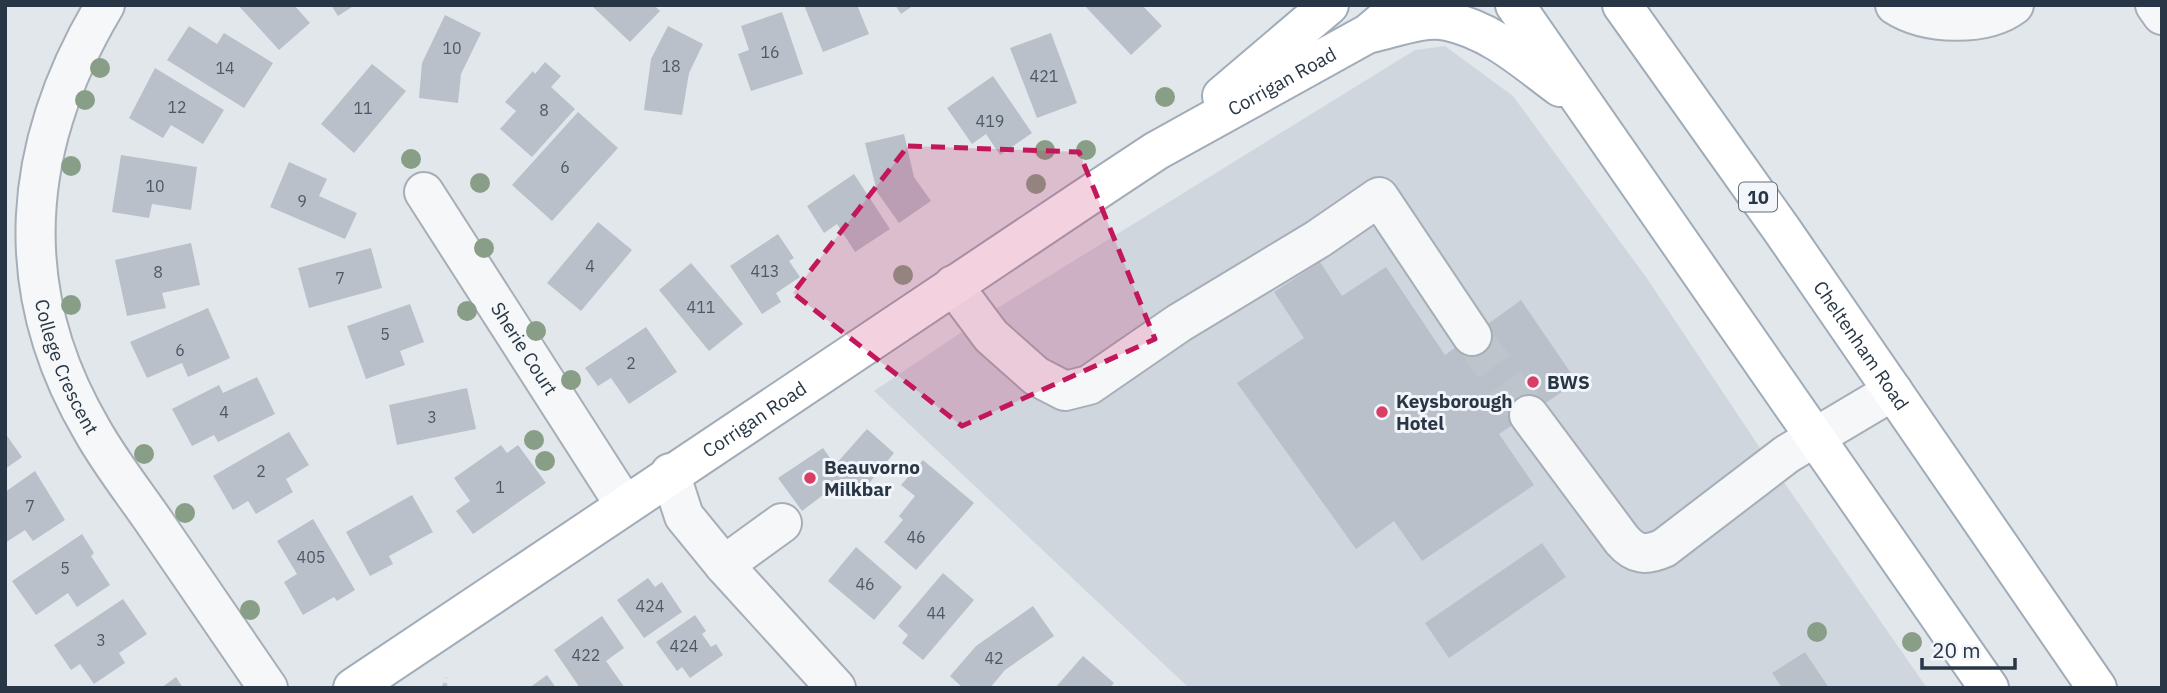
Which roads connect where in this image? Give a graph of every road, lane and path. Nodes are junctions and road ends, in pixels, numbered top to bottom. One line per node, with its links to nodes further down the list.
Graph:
1 (105, 5): 13 (street, College Crescent)
2 (1329, 5): 12 (main road, Corrigan Road)
3 (1402, 5): 10 (main road, Corrigan Road)
4 (1515, 5): 11 (main road)
5 (1622, 5): 17 (main road, Cheltenham Road / 10)
6 (1895, 5): 7 (street)
7 (2014, 5)
8 (2155, 5): 9 (street)
9 (2162, 15)
10 (1369, 33): 11 (main road); 12 (main road, Corrigan Road)
11 (1583, 103): 19 (main road)
12 (1156, 151): 15 (main road, Corrigan Road)
13 (22, 184): 25 (street, College Crescent)
14 (424, 192): 21 (street, Sherie Court)
15 (953, 285): 16 (street); 20 (main road, Corrigan Road)
16 (1472, 336)
17 (1893, 391): 19 (street); 30 (main road, Cheltenham Road / 10)
18 (1530, 415): 19 (street)
19 (1815, 436): 29 (main road)
20 (670, 473): 21 (main road, Corrigan Road); 23 (street)
21 (624, 504): 26 (main road, Corrigan Road)
22 (782, 523): 23 (street)
23 (731, 561): 28 (street)
24 (447, 678): 27 (path)
25 (268, 688)
26 (353, 688)
27 (444, 688)
28 (836, 688)
29 (1989, 688)
30 (2096, 688)

